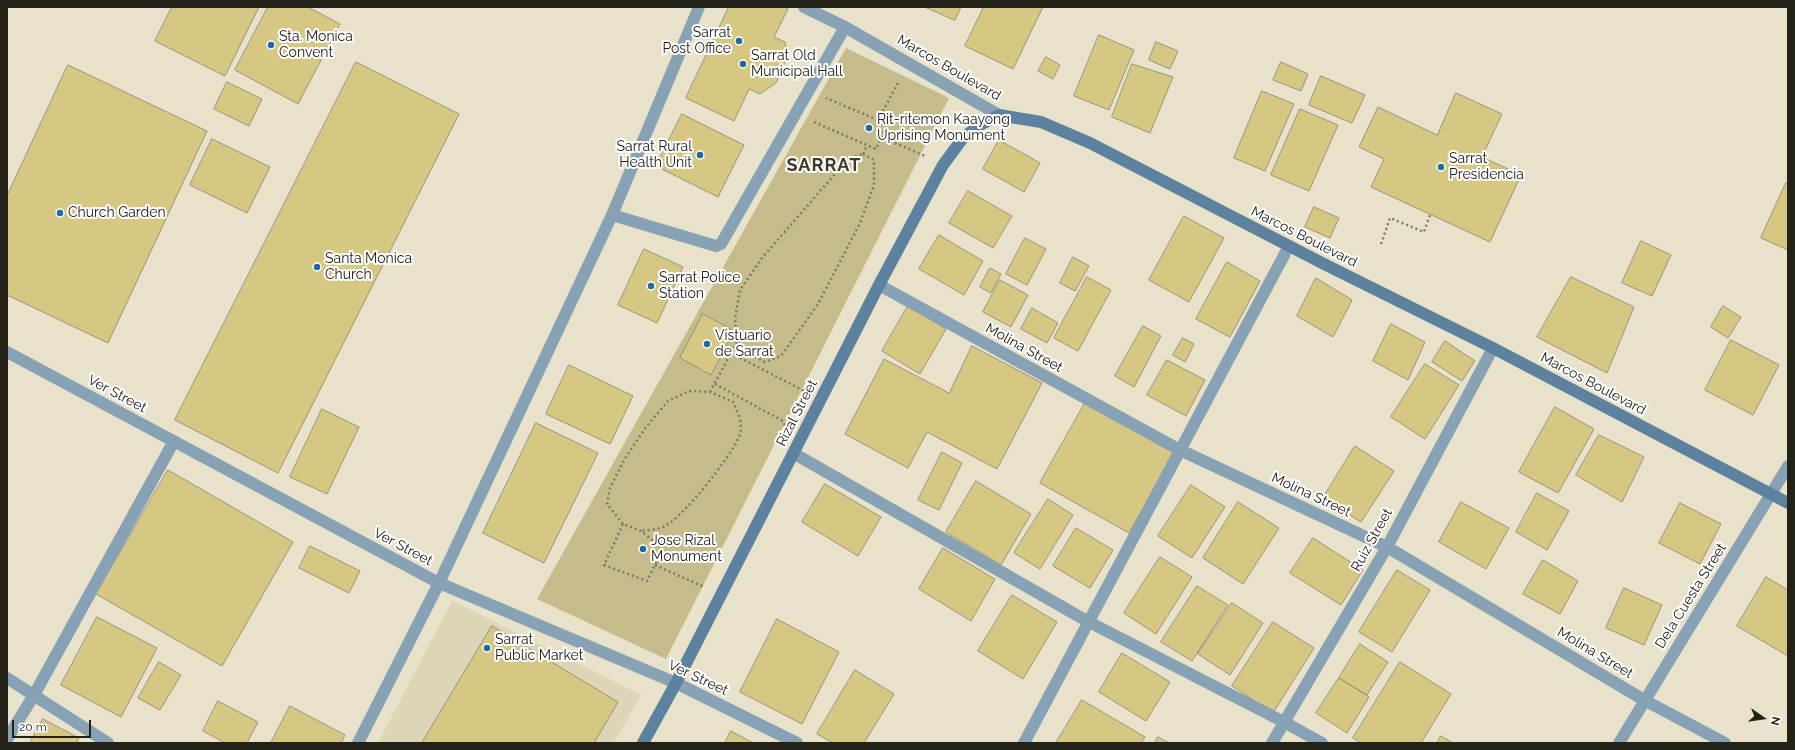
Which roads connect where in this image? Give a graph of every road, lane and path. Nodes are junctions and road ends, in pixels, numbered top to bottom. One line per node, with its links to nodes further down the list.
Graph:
1 (699, 7): 13 (street)
2 (804, 7): 3 (street, Marcos Boulevard)
3 (845, 26): 4 (street, Marcos Boulevard); 5 (street)
4 (909, 63): 7 (street, Marcos Boulevard); 8 (path)
5 (809, 90): 6 (street); 8 (path)
6 (796, 114): 10 (path); 13 (street)
7 (999, 115): 12 (main road, Rizal Street); 16 (main road, Marcos Boulevard)
8 (878, 120): 9 (path)
9 (881, 137): 10 (path); 12 (path)
10 (867, 145): 11 (path)
11 (863, 154): 18 (path); 18 (path)
12 (944, 165): 17 (main road, Rizal Street)
13 (612, 215): 35 (street)
14 (1430, 215): 15 (path)
15 (1381, 244)
16 (1289, 246): 19 (main road, Marcos Boulevard); 26 (street)
17 (879, 285): 24 (main road, Rizal Street); 26 (street, Molina Street)
18 (737, 342): 20 (path)
19 (1493, 348): 29 (main road, Marcos Boulevard); 33 (street, Ruiz Street)
20 (731, 353): 22 (path); 24 (path)
21 (9, 357): 25 (street, Ver Street)
22 (715, 384): 23 (path); 27 (path)
23 (710, 392): 31 (path); 32 (path)
24 (820, 399): 27 (main road, Rizal Street)
25 (174, 441): 35 (street, Ver Street); 40 (street)
26 (1180, 450): 33 (street, Molina Street); 37 (street)
27 (793, 453): 36 (main road, Rizal Street); 37 (street)
28 (1788, 466): 29 (street, Dela Cuesta Street)
29 (1771, 495): 30 (main road, Marcos Boulevard); 41 (street, Dela Cuesta Street)
30 (1788, 503)
31 (623, 524): 32 (path); 34 (path)
32 (641, 531): 34 (path)
33 (1386, 547): 41 (street, Molina Street); 42 (street, Ruiz Street)
34 (655, 565): 36 (path)
35 (439, 583): 39 (street, Ver Street); 45 (street)
36 (720, 594): 39 (main road, Rizal Street)
37 (1088, 621): 42 (street); 48 (street)
38 (7, 678): 40 (street)
39 (676, 683): 46 (main road, Rizal Street); 47 (street, Ver Street)
40 (34, 695): 43 (street); 44 (street)
41 (1644, 700): 51 (street, Dela Cuesta Street); 52 (street, Molina Street)
42 (1284, 722): 49 (street, Ruiz Street); 50 (street)
43 (7, 739)
44 (108, 743)
45 (358, 743)
46 (643, 743)
47 (797, 743)
48 (1024, 743)
49 (1272, 743)
50 (1322, 743)
51 (1619, 743)
52 (1725, 743)

